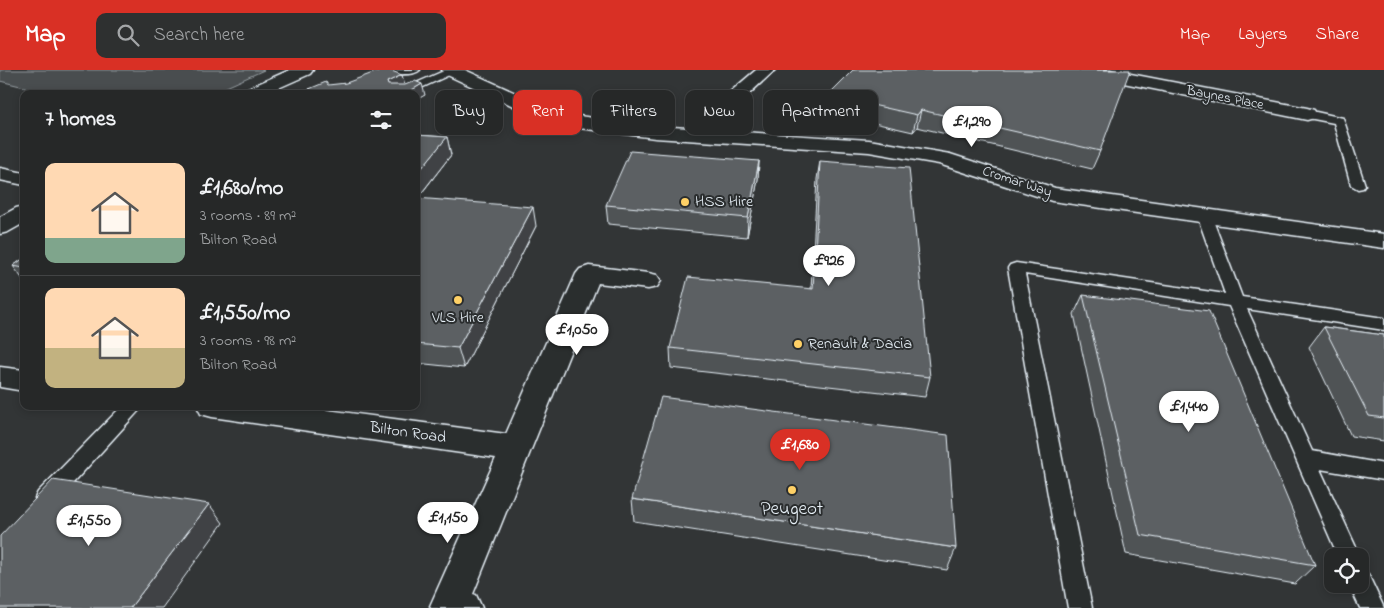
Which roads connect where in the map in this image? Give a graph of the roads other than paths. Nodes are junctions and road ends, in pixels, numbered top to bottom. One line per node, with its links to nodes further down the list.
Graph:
1 (304, 70): 7 (street)
2 (415, 70): 6 (lane)
3 (452, 70): 10 (lane); 13 (street, Cromar Way)
4 (766, 70): 11 (street)
5 (1084, 70): 12 (street, Baynes Place)
6 (393, 72): 8 (lane); 9 (lane)
7 (259, 90)
8 (348, 90)
9 (402, 90)
10 (406, 90)
11 (743, 90)
12 (1307, 114): 15 (lane)
13 (685, 134)
14 (692, 135): 17 (street, Cromar Way)
15 (1358, 185)
16 (20, 215): 18 (street)
17 (1204, 215): 19 (street, Cromar Way); 21 (lane)
18 (0, 227)
19 (1384, 241)
20 (648, 281): 27 (street)
21 (1236, 302): 22 (lane); 28 (lane); 34 (lane)
22 (1384, 324)
23 (0, 377): 24 (street)
24 (20, 380)
25 (130, 410): 30 (lane)
26 (241, 410): 27 (street, Bilton Road)
27 (515, 448): 33 (street)
28 (1306, 458): 29 (lane); 31 (lane)
29 (1384, 472)
30 (33, 512)
31 (1345, 548)
32 (1365, 593): 35 (lane)
33 (463, 608)
34 (1080, 608)
35 (1372, 608)

